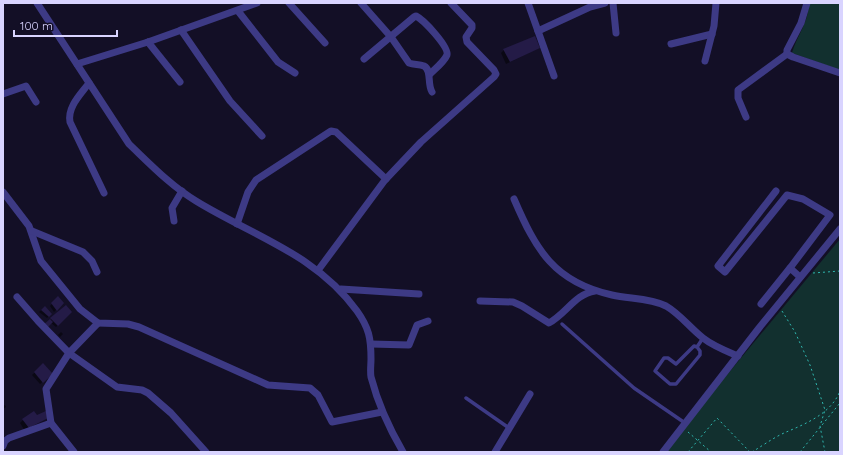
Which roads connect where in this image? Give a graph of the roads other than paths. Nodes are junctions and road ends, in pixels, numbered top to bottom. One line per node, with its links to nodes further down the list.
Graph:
1 (37, 3): 23 (street)
2 (257, 3): 11 (street)
3 (289, 3): 18 (street)
4 (361, 3): 16 (street)
5 (451, 3): 35 (street)
6 (528, 3): 13 (street)
7 (604, 3): 13 (street)
8 (613, 3): 14 (street)
9 (716, 3): 15 (street)
10 (807, 3): 20 (street)
11 (238, 11): 12 (street); 24 (street)
12 (181, 30): 17 (street); 34 (street)
13 (538, 31): 27 (street)
14 (616, 33)
15 (712, 34): 19 (street); 22 (street)
16 (391, 37): 21 (street); 26 (street); 26 (street)
17 (148, 42): 23 (street); 28 (street)
18 (325, 43)
19 (671, 44)
20 (788, 54): 25 (street); 33 (street)
21 (364, 59)
22 (705, 61)
23 (77, 64): 29 (street)
24 (295, 73)
25 (840, 73)
26 (430, 74): 30 (street)
27 (554, 76)
28 (180, 82)
29 (89, 83): 36 (street); 39 (street)
30 (432, 92)
31 (3, 94): 32 (street)
32 (36, 102)
33 (746, 117)
34 (262, 136)
35 (386, 179): 42 (street); 46 (street)
36 (182, 191): 41 (street); 42 (street)
37 (776, 191): 45 (street)
38 (3, 193): 44 (street)
39 (104, 193)
40 (514, 199): 50 (street)
41 (174, 220)
42 (238, 224): 46 (street)
43 (840, 230): 48 (street)
44 (32, 231): 47 (street); 56 (street)
45 (790, 268): 48 (street); 54 (street)
46 (318, 269): 49 (street)
47 (97, 272)
48 (801, 276): 62 (street)
49 (341, 289): 51 (street); 59 (street)
50 (595, 291): 53 (street); 58 (street)
51 (419, 294)
52 (17, 297): 61 (street)
53 (480, 300)
54 (761, 304)
55 (428, 320): 59 (street)
56 (98, 323): 61 (street); 65 (street)
57 (562, 324): 67 (lane)
58 (704, 338): 60 (lane); 62 (street)
59 (371, 344): 65 (street)
60 (697, 347): 60 (lane)
61 (69, 353): 66 (street); 71 (street)
62 (738, 356): 67 (street)
63 (530, 394): 68 (street)
64 (466, 398): 68 (lane)
65 (382, 412): 72 (street)
66 (51, 423): 69 (street); 70 (street)
67 (684, 426): 74 (street)
68 (509, 428): 73 (street)
69 (3, 446)
70 (74, 452)
71 (206, 452)
72 (403, 452)
73 (495, 452)
74 (663, 452)

